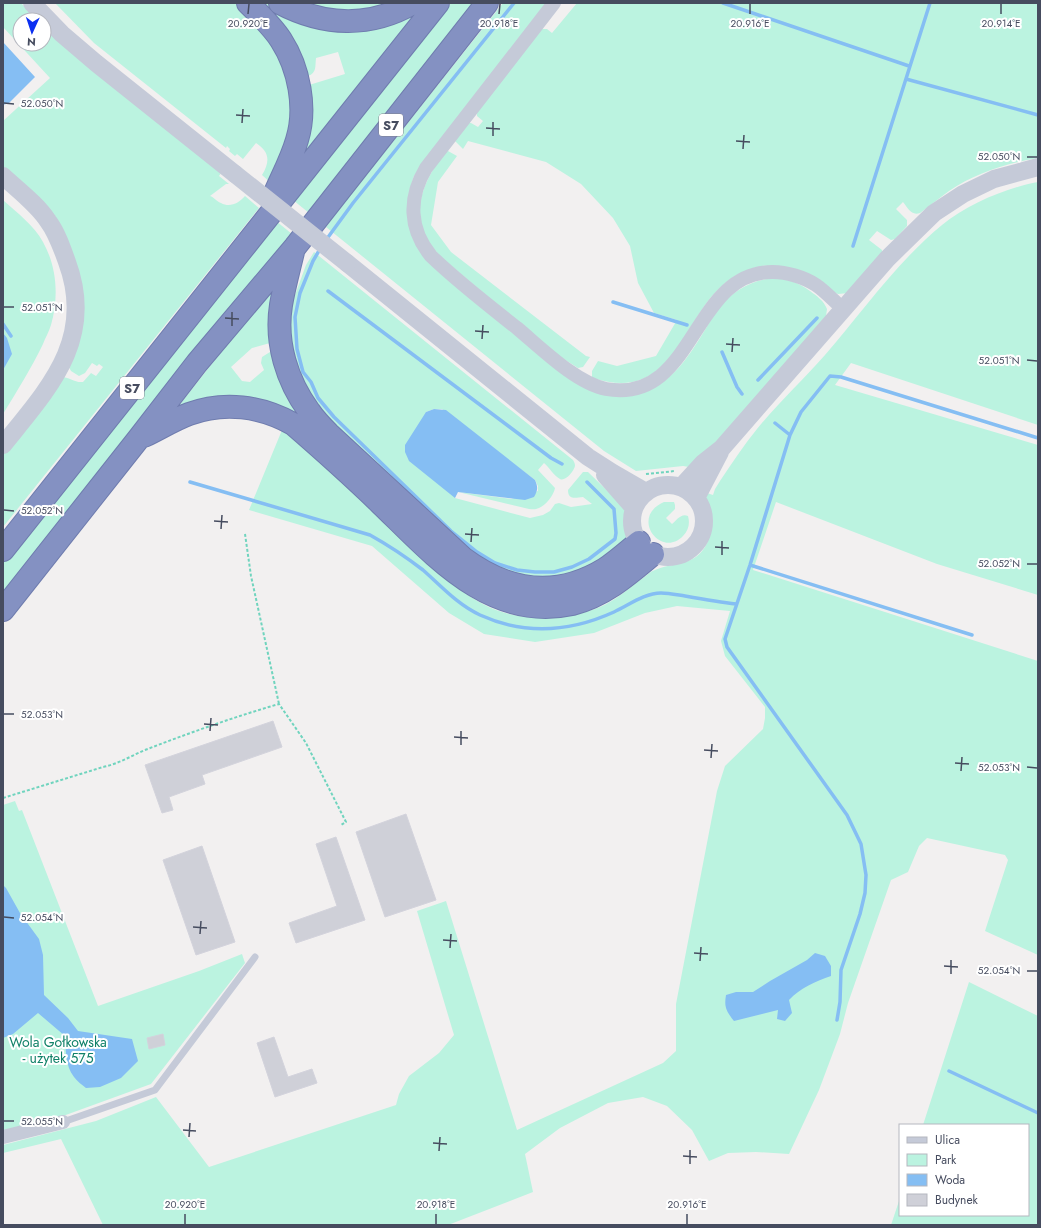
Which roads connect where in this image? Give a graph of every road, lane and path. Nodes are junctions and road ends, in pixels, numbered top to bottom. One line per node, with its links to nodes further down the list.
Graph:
1 (32, 3): 16 (street, bridge)
2 (248, 3): 10 (highway)
3 (280, 3): 4 (highway)
4 (413, 3)
5 (438, 3): 10 (highway, S7)
6 (487, 3): 11 (highway, S7)
7 (554, 3): 12 (street)
8 (1038, 168): 12 (street)
9 (3, 176): 14 (street)
10 (261, 226): 24 (highway, S7)
11 (295, 246): 13 (highway, S7); 23 (highway)
12 (843, 309): 15 (street)
13 (139, 438): 23 (highway); 25 (highway, S7)
14 (3, 445)
15 (722, 448): 18 (street); 20 (street)
16 (588, 457): 19 (street); 21 (street)
17 (639, 475): 18 (path)
18 (679, 479): 19 (street); 20 (street)
19 (646, 492): 21 (street)
20 (696, 498): 23 (street)
21 (634, 508): 23 (street)
22 (245, 534): 26 (path)
23 (646, 548)
24 (3, 550)
25 (3, 610)
26 (280, 704): 27 (path); 28 (path)
27 (3, 798)
28 (341, 825)
29 (255, 957): 30 (lane)
30 (63, 1122): 31 (street)
31 (3, 1137)

